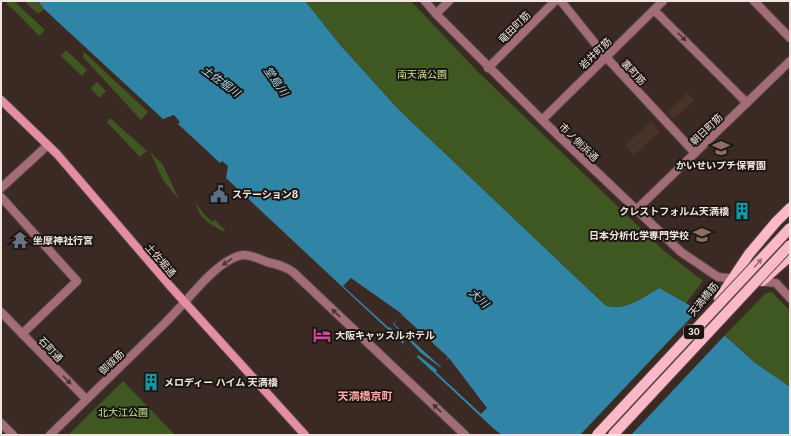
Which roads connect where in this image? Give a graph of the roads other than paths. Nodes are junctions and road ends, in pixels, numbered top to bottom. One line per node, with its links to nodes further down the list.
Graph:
1 (425, 1): 8 (street, 市ノ側浜通)
2 (449, 1): 8 (street)
3 (555, 1): 12 (street, 竜田町筋)
4 (561, 1): 10 (street, 裏町筋)
5 (663, 1): 7 (street, 岩井町筋)
6 (754, 1): 9 (street)
7 (654, 10): 10 (street, 岩井町筋); 14 (street, one-way to 14)
8 (436, 14): 12 (street, 市ノ側浜通)
9 (790, 38)
10 (606, 56): 15 (street, 岩井町筋); 17 (street, 裏町筋)
11 (790, 61): 14 (street, 朝日町筋)
12 (488, 68): 15 (street, 市ノ側浜通)
13 (1, 100): 16 (main road, 土佐堀通)
14 (747, 102): 17 (street, 朝日町筋)
15 (542, 120): 21 (street, 市ノ側浜通)
16 (48, 145): 18 (street); 28 (main road, 土佐堀通)
17 (695, 153): 21 (street, 朝日町筋)
18 (1, 188)
19 (1, 197): 30 (street)
20 (790, 208): 25 (main road, 天満橋筋 / 30)
21 (636, 210): 25 (street, 市ノ側浜通)
22 (790, 228): 37 (main road, 天満橋筋 / 30, one-way to 22, bridge)
23 (790, 245): 38 (main road, 30, bridge)
24 (790, 256): 26 (main road, 30)
25 (733, 279): 26 (street, 市ノ側浜通); 37 (main road, 天満橋筋 / 30, bridge)
26 (761, 282): 27 (street, 市ノ側浜通); 39 (main road, 30, bridge)
27 (790, 298)
28 (185, 302): 31 (street, 御祓筋); 35 (main road, 土佐堀通); 36 (street, 御祓筋, one-way to 28)
29 (1, 312): 30 (street, 石町通)
30 (22, 334): 31 (street, 石町通, one-way to 31)
31 (86, 399): 34 (street, 御祓筋)
32 (1, 423): 33 (street)
33 (13, 435)
34 (50, 435)
35 (305, 435)
36 (465, 435)
37 (596, 435)
38 (613, 435)
39 (617, 435)

